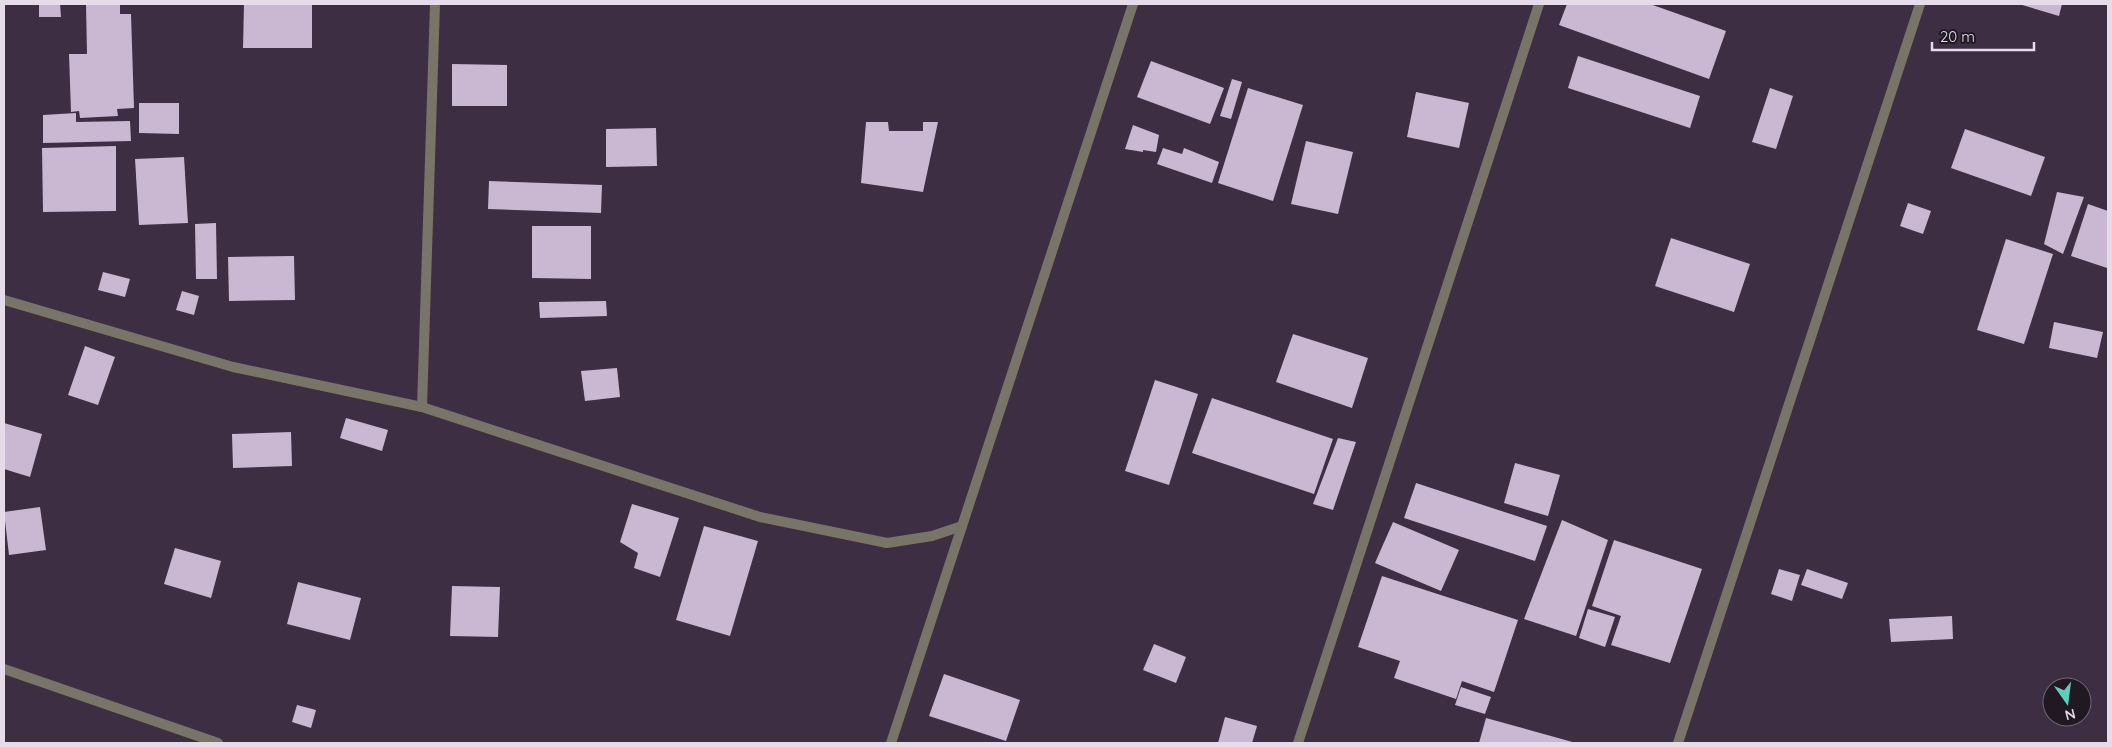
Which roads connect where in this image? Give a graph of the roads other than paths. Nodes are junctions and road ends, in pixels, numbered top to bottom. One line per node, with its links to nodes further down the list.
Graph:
1 (435, 4): 6 (street)
2 (1133, 4): 7 (street)
3 (1538, 4): 11 (street)
4 (1920, 4): 12 (street)
5 (4, 300): 6 (street)
6 (422, 407): 7 (street)
7 (962, 526): 10 (street)
8 (4, 669): 9 (street)
9 (218, 743)
10 (891, 743)
11 (1298, 743)
12 (1678, 743)

